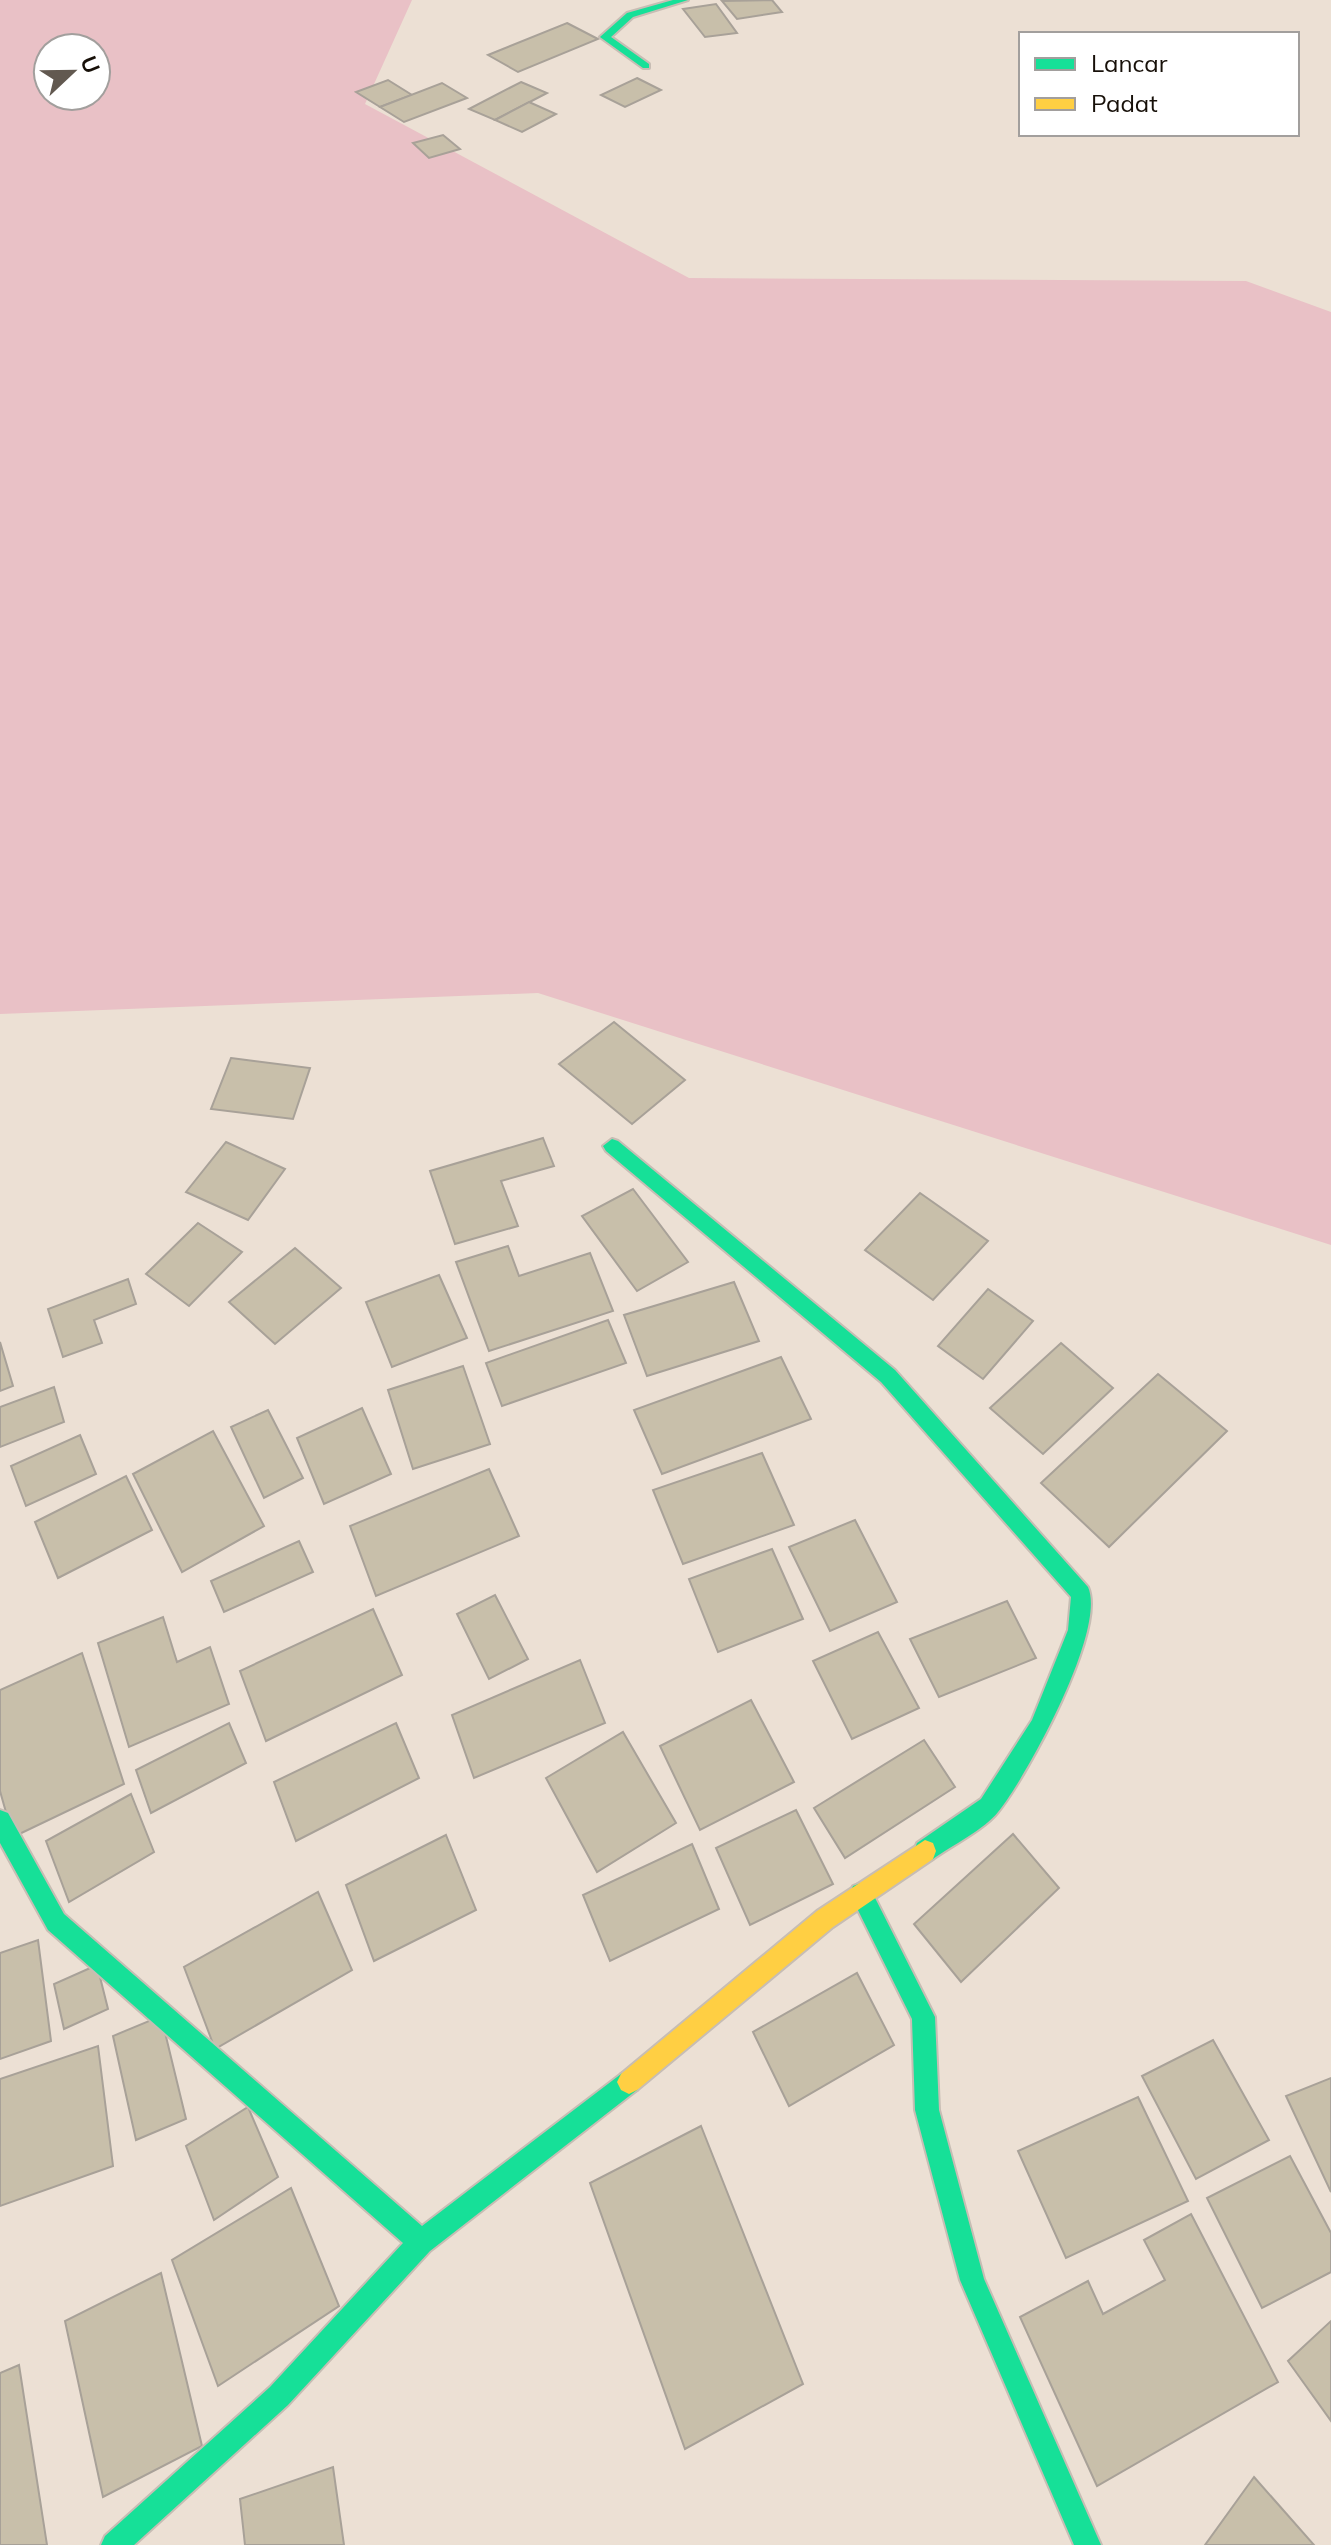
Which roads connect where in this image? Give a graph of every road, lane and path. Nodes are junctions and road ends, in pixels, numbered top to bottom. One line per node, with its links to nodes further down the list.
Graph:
1 (683, 0): 2 (street)
2 (646, 66)
3 (612, 1146): 5 (street)
4 (0, 1821): 6 (street)
5 (861, 1894): 6 (street); 8 (street)
6 (421, 2242): 7 (street)
7 (114, 2545)
8 (1088, 2545)

